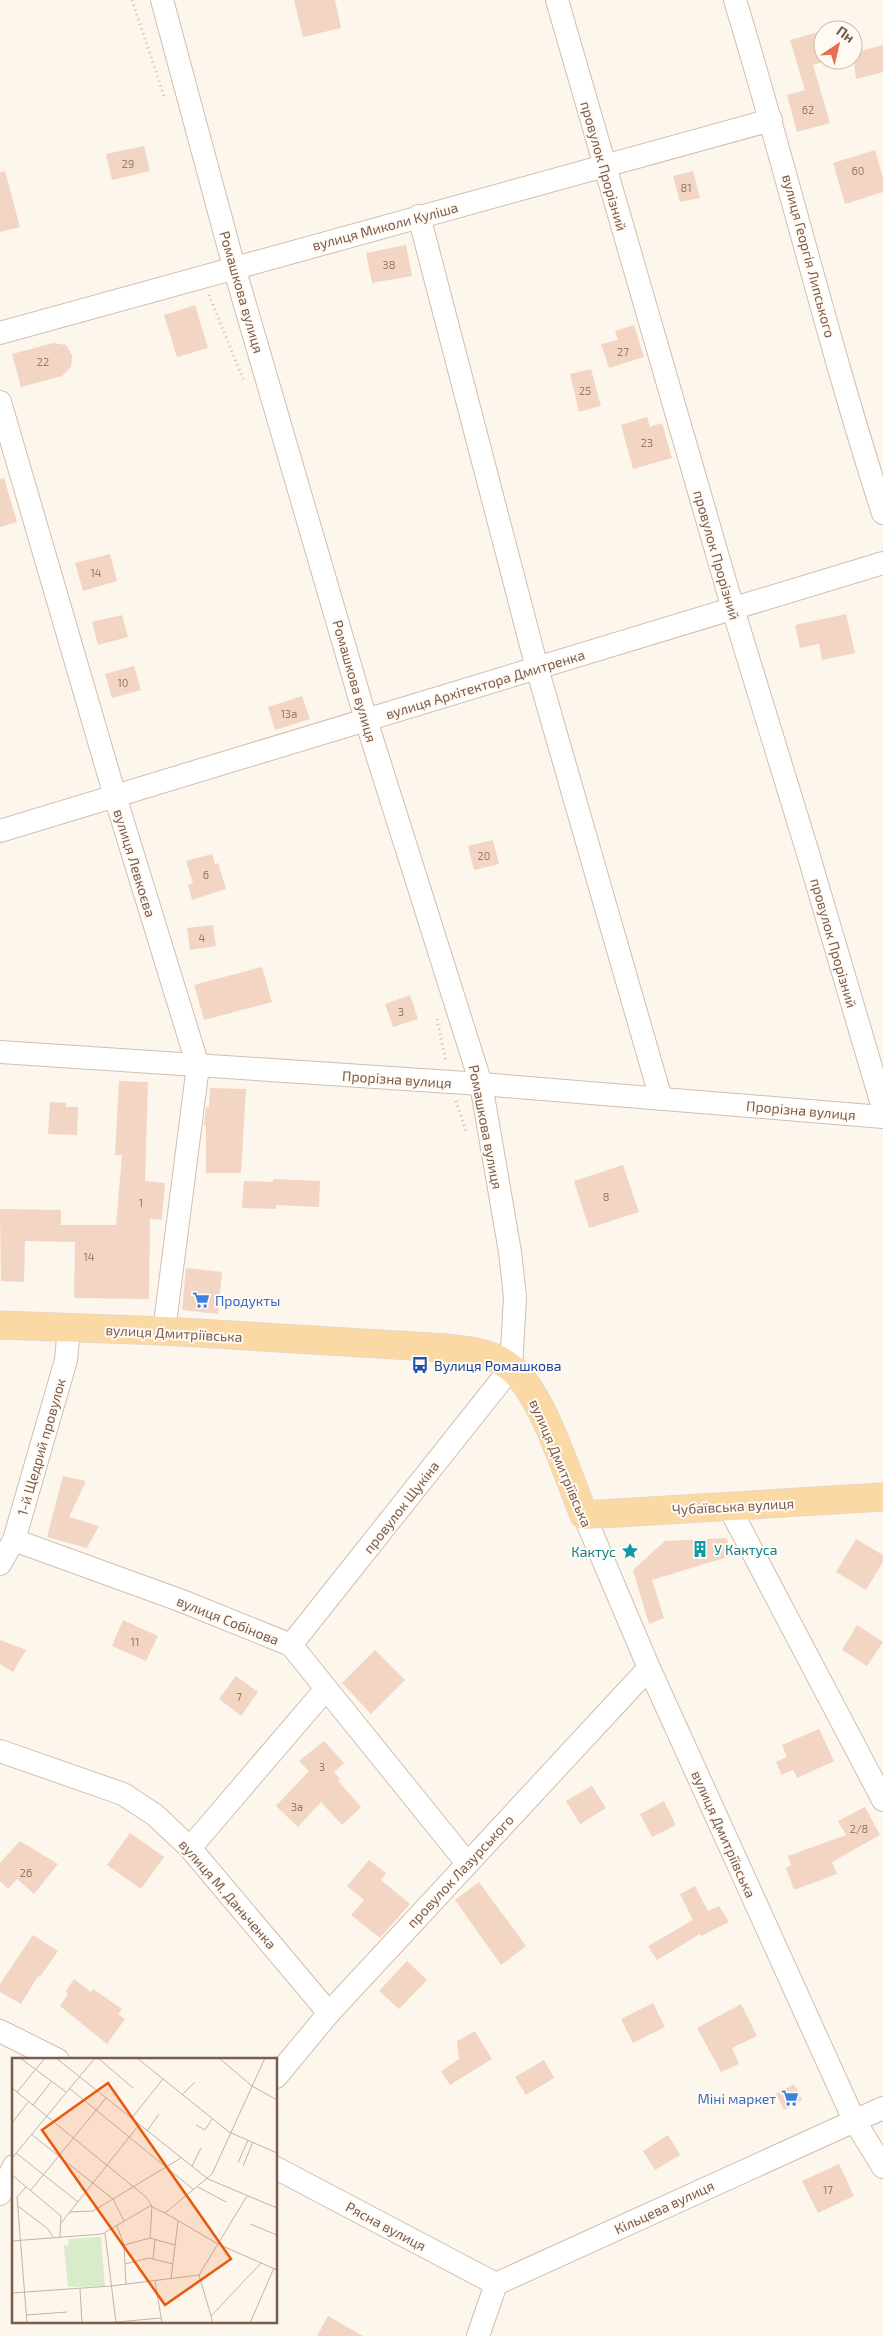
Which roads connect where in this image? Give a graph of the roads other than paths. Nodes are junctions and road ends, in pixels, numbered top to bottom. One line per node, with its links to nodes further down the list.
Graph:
1 (162, 0): 7 (street, Ромашкова вулиця)
2 (557, 0): 5 (street, провулок Прорізний)
3 (735, 0): 4 (street, вулиця Георгія Липського)
4 (771, 120): 5 (street, вулиця Миколи Куліша); 10 (street, вулиця Георгія Липського)
5 (604, 166): 6 (street, вулиця Миколи Куліша); 13 (street, провулок Прорізний)
6 (419, 216): 7 (street, вулиця Миколи Куліша); 14 (street)
7 (234, 267): 8 (street, вулиця Миколи Куліша); 15 (street, Ромашкова вулиця)
8 (0, 333)
9 (0, 402): 16 (street, вулиця Левкоєва)
10 (874, 455): 11 (street, вулиця Георгія Липського)
11 (883, 513)
12 (883, 563): 13 (street, вулиця Архітектора Дмитренка)
13 (733, 609): 14 (street, вулиця Архітектора Дмитренка); 22 (street, провулок Прорізний)
14 (538, 668): 15 (street, вулиця Архітектора Дмитренка); 21 (street)
15 (366, 720): 16 (street, вулиця Архітектора Дмитренка); 20 (street, Ромашкова вулиця)
16 (115, 796): 17 (street, вулиця Архітектора Дмитренка); 19 (street, вулиця Левкоєва)
17 (0, 831)
18 (0, 1052): 19 (street, Прорізна вулиця)
19 (198, 1066): 20 (street, Прорізна вулиця); 26 (street, вулиця Левкоєва)
20 (481, 1084): 21 (street, Прорізна вулиця); 27 (street, Ромашкова вулиця)
21 (661, 1099): 23 (street, Прорізна вулиця)
22 (883, 1108)
23 (883, 1117)
24 (0, 1325): 25 (main road, вулиця Дмитріївська)
25 (70, 1327): 26 (main road, вулиця Дмитріївська); 31 (street, 1-й Щедрий провулок)
26 (164, 1332): 27 (main road, вулиця Дмитріївська)
27 (511, 1368): 30 (main road, вулиця Дмитріївська); 33 (street, провулок Щукіна)
28 (883, 1497): 29 (main road, Чубаївська вулиця)
29 (729, 1507): 30 (main road, Чубаївська вулиця); 37 (street)
30 (584, 1515): 34 (street, вулиця Дмитріївська)
31 (14, 1540): 32 (street, 1-й Щедрий провулок); 33 (street, вулиця Собінова)
32 (0, 1564)
33 (291, 1646): 35 (street, вулиця Собінова)
34 (649, 1668): 39 (street, провулок Лазурського); 45 (street, вулиця Дмитріївська)
35 (325, 1690): 38 (street); 39 (street, вулиця Собінова)
36 (0, 1751): 38 (street, вулиця М. Даньченка)
37 (883, 1800)
38 (190, 1848): 40 (street, вулиця М. Даньченка)
39 (467, 1863): 40 (street, провулок Лазурського)
40 (329, 2014): 43 (street, провулок Лазурського)
41 (0, 2031): 42 (street)
42 (54, 2058)
43 (278, 2075)
44 (883, 2108): 45 (street, Кільцева вулиця)
45 (854, 2120): 46 (street, вулиця Дмитріївська); 50 (street, Кільцева вулиця)
46 (883, 2167)
47 (278, 2169): 50 (street, Рясна вулиця)
48 (12, 2170): 49 (street)
49 (0, 2194)
50 (496, 2284): 51 (street)
51 (478, 2336)

